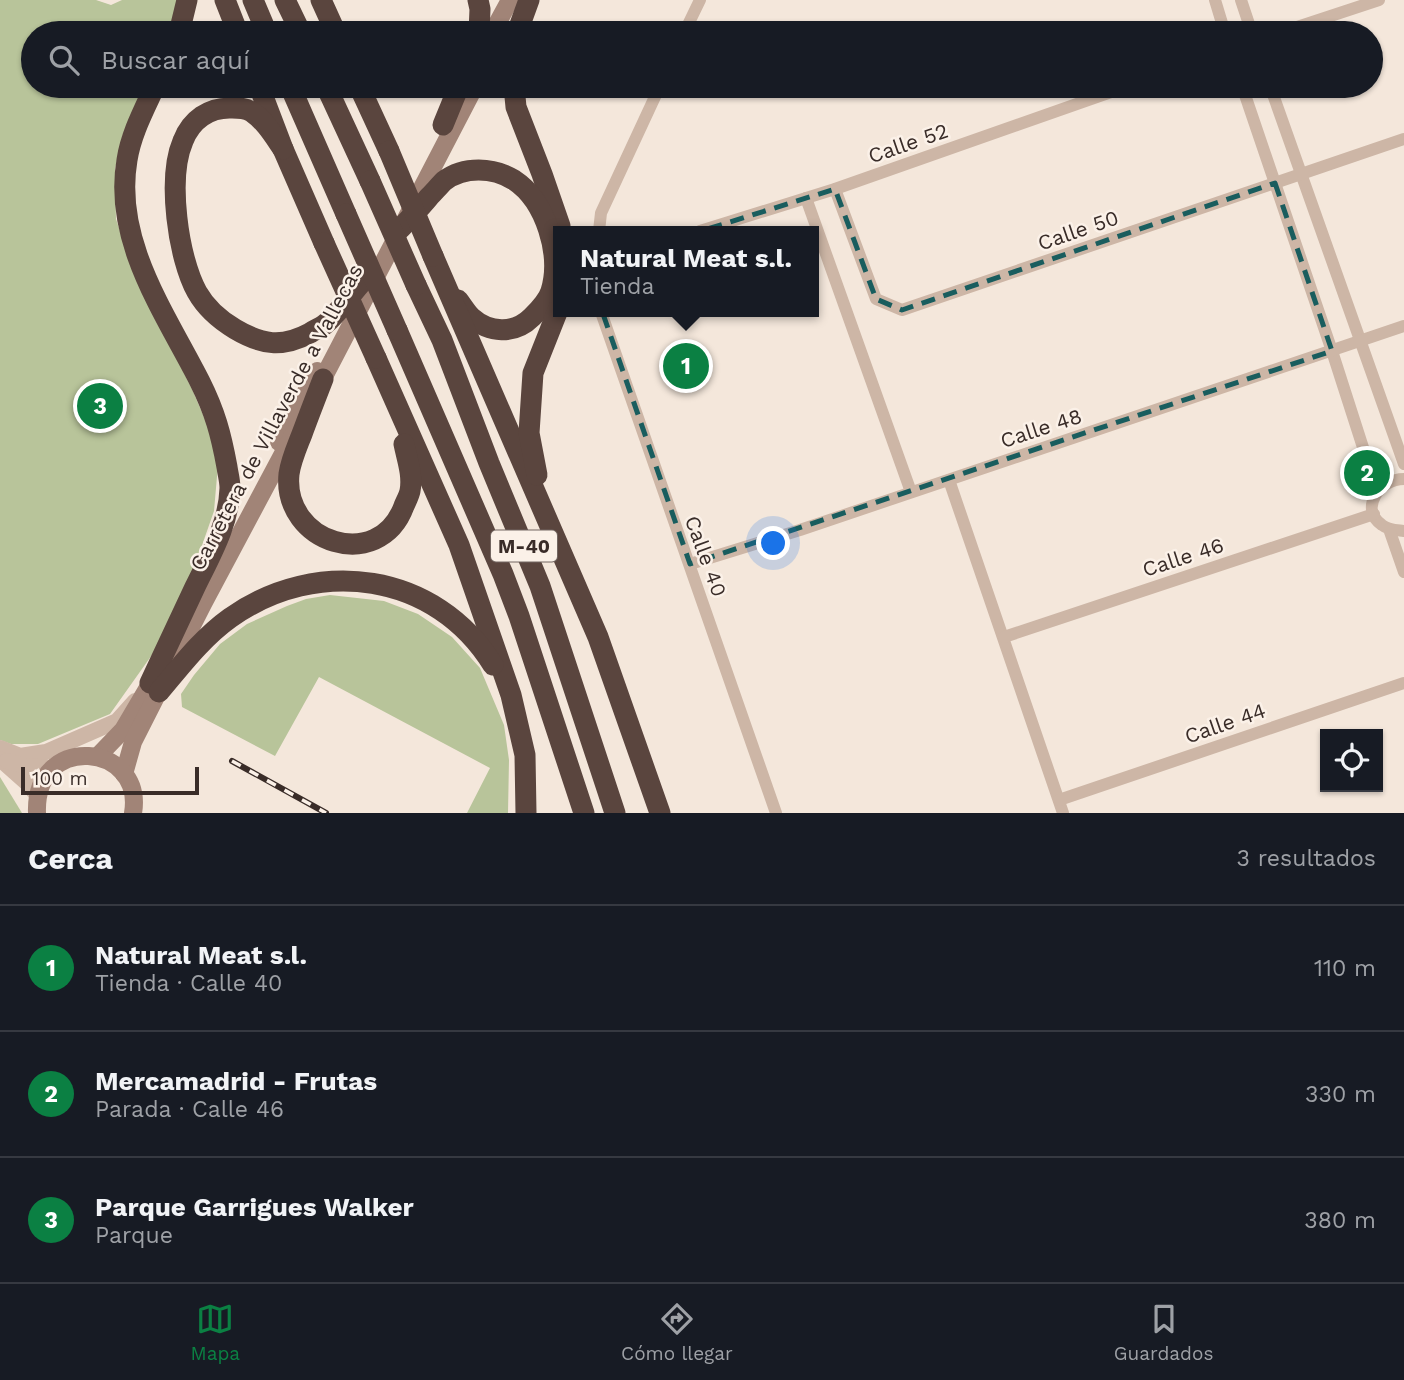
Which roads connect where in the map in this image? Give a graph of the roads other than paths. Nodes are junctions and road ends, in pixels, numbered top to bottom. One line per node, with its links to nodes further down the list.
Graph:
1 (187, 0): 15 (highway)
2 (225, 0): 16 (highway)
3 (253, 0): 17 (highway)
4 (285, 0): 18 (highway)
5 (321, 0): 19 (highway)
6 (337, 0): 20 (highway)
7 (478, 0): 21 (highway)
8 (510, 0): 22 (main road)
9 (521, 0): 23 (main road)
10 (530, 0): 24 (highway)
11 (700, 0): 25 (street)
12 (1239, 0): 14 (street); 27 (street)
13 (1379, 0): 28 (street)
14 (1215, 3): 26 (street)
15 (182, 21)
16 (233, 21)
17 (262, 21)
18 (295, 21)
19 (331, 21)
20 (340, 21)
21 (480, 21)
22 (499, 21)
23 (510, 21)
24 (522, 21)
25 (690, 21)
26 (1221, 21)
27 (1247, 21)
28 (1315, 21)
29 (149, 98): 78 (highway)
30 (264, 98): 43 (highway)
31 (295, 98): 88 (highway, M-40, bridge)
32 (332, 98): 89 (highway, M-40, bridge)
33 (365, 98): 56 (highway, bridge)
34 (455, 98): 41 (highway)
35 (469, 98): 52 (main road, Carretera de Villaverde a Vallecas)
36 (515, 98): 48 (highway)
37 (654, 98): 49 (street)
38 (1094, 98): 46 (street, Calle 52)
39 (1246, 98): 45 (street)
40 (1274, 98): 44 (street)
41 (443, 125): 57 (main road, Carretera de Villaverde a Vallecas)
42 (1404, 139): 44 (street, Calle 50)
43 (283, 149): 57 (highway); 64 (highway, bridge)
44 (1301, 174): 45 (street, Calle 50); 61 (street)
45 (1275, 183): 46 (street, Calle 50); 62 (street)
46 (835, 189): 47 (street, Calle 52)
47 (806, 198): 50 (street, Calle 52); 51 (street)
48 (560, 226)
49 (600, 226)
50 (716, 226)
51 (816, 226)
52 (400, 229): 54 (highway); 63 (main road, Carretera de Villaverde a Vallecas)
53 (819, 234): 69 (street)
54 (553, 254)
55 (553, 276): 56 (highway)
56 (442, 278): 70 (highway)
57 (363, 281): 78 (main road, Carretera de Villaverde a Vallecas)
58 (555, 317): 70 (highway)
59 (603, 317): 74 (street, Calle 40)
60 (1404, 326): 61 (street, Calle 48)
61 (1362, 341): 62 (street, Calle 48); 65 (street)
62 (1332, 351): 67 (street, Calle 48); 68 (street)
63 (323, 379): 64 (highway); 78 (main road, Carretera de Villaverde a Vallecas)
64 (389, 388): 79 (highway)
65 (1404, 464)
66 (1404, 479): 68 (street)
67 (948, 480): 69 (street, Calle 48); 76 (street)
68 (1377, 491): 71 (street)
69 (911, 492): 74 (street, Calle 48)
70 (543, 508): 90 (highway)
71 (1374, 514): 72 (street); 76 (street, Calle 46)
72 (1389, 529): 73 (street); 75 (street)
73 (1404, 531)
74 (690, 564): 91 (street, Calle 40)
75 (1404, 572)
76 (1004, 637): 84 (street)
77 (1404, 683): 84 (street, Calle 44)
78 (155, 687): 79 (highway); 80 (street); 81 (main road, Carretera de Villaverde a Vallecas); 83 (main road, Carretera de Villaverde a Vallecas)
79 (511, 695): 87 (highway)
80 (1, 756): 82 (street); 85 (street)
81 (98, 756): 82 (main road); 83 (main road)
82 (52, 768): 85 (main road)
83 (124, 774): 86 (main road)
84 (1059, 800): 92 (street)
85 (37, 804)
86 (134, 813)
87 (526, 813)
88 (584, 813)
89 (615, 813)
90 (660, 813)
91 (776, 813)
92 (1063, 813)

